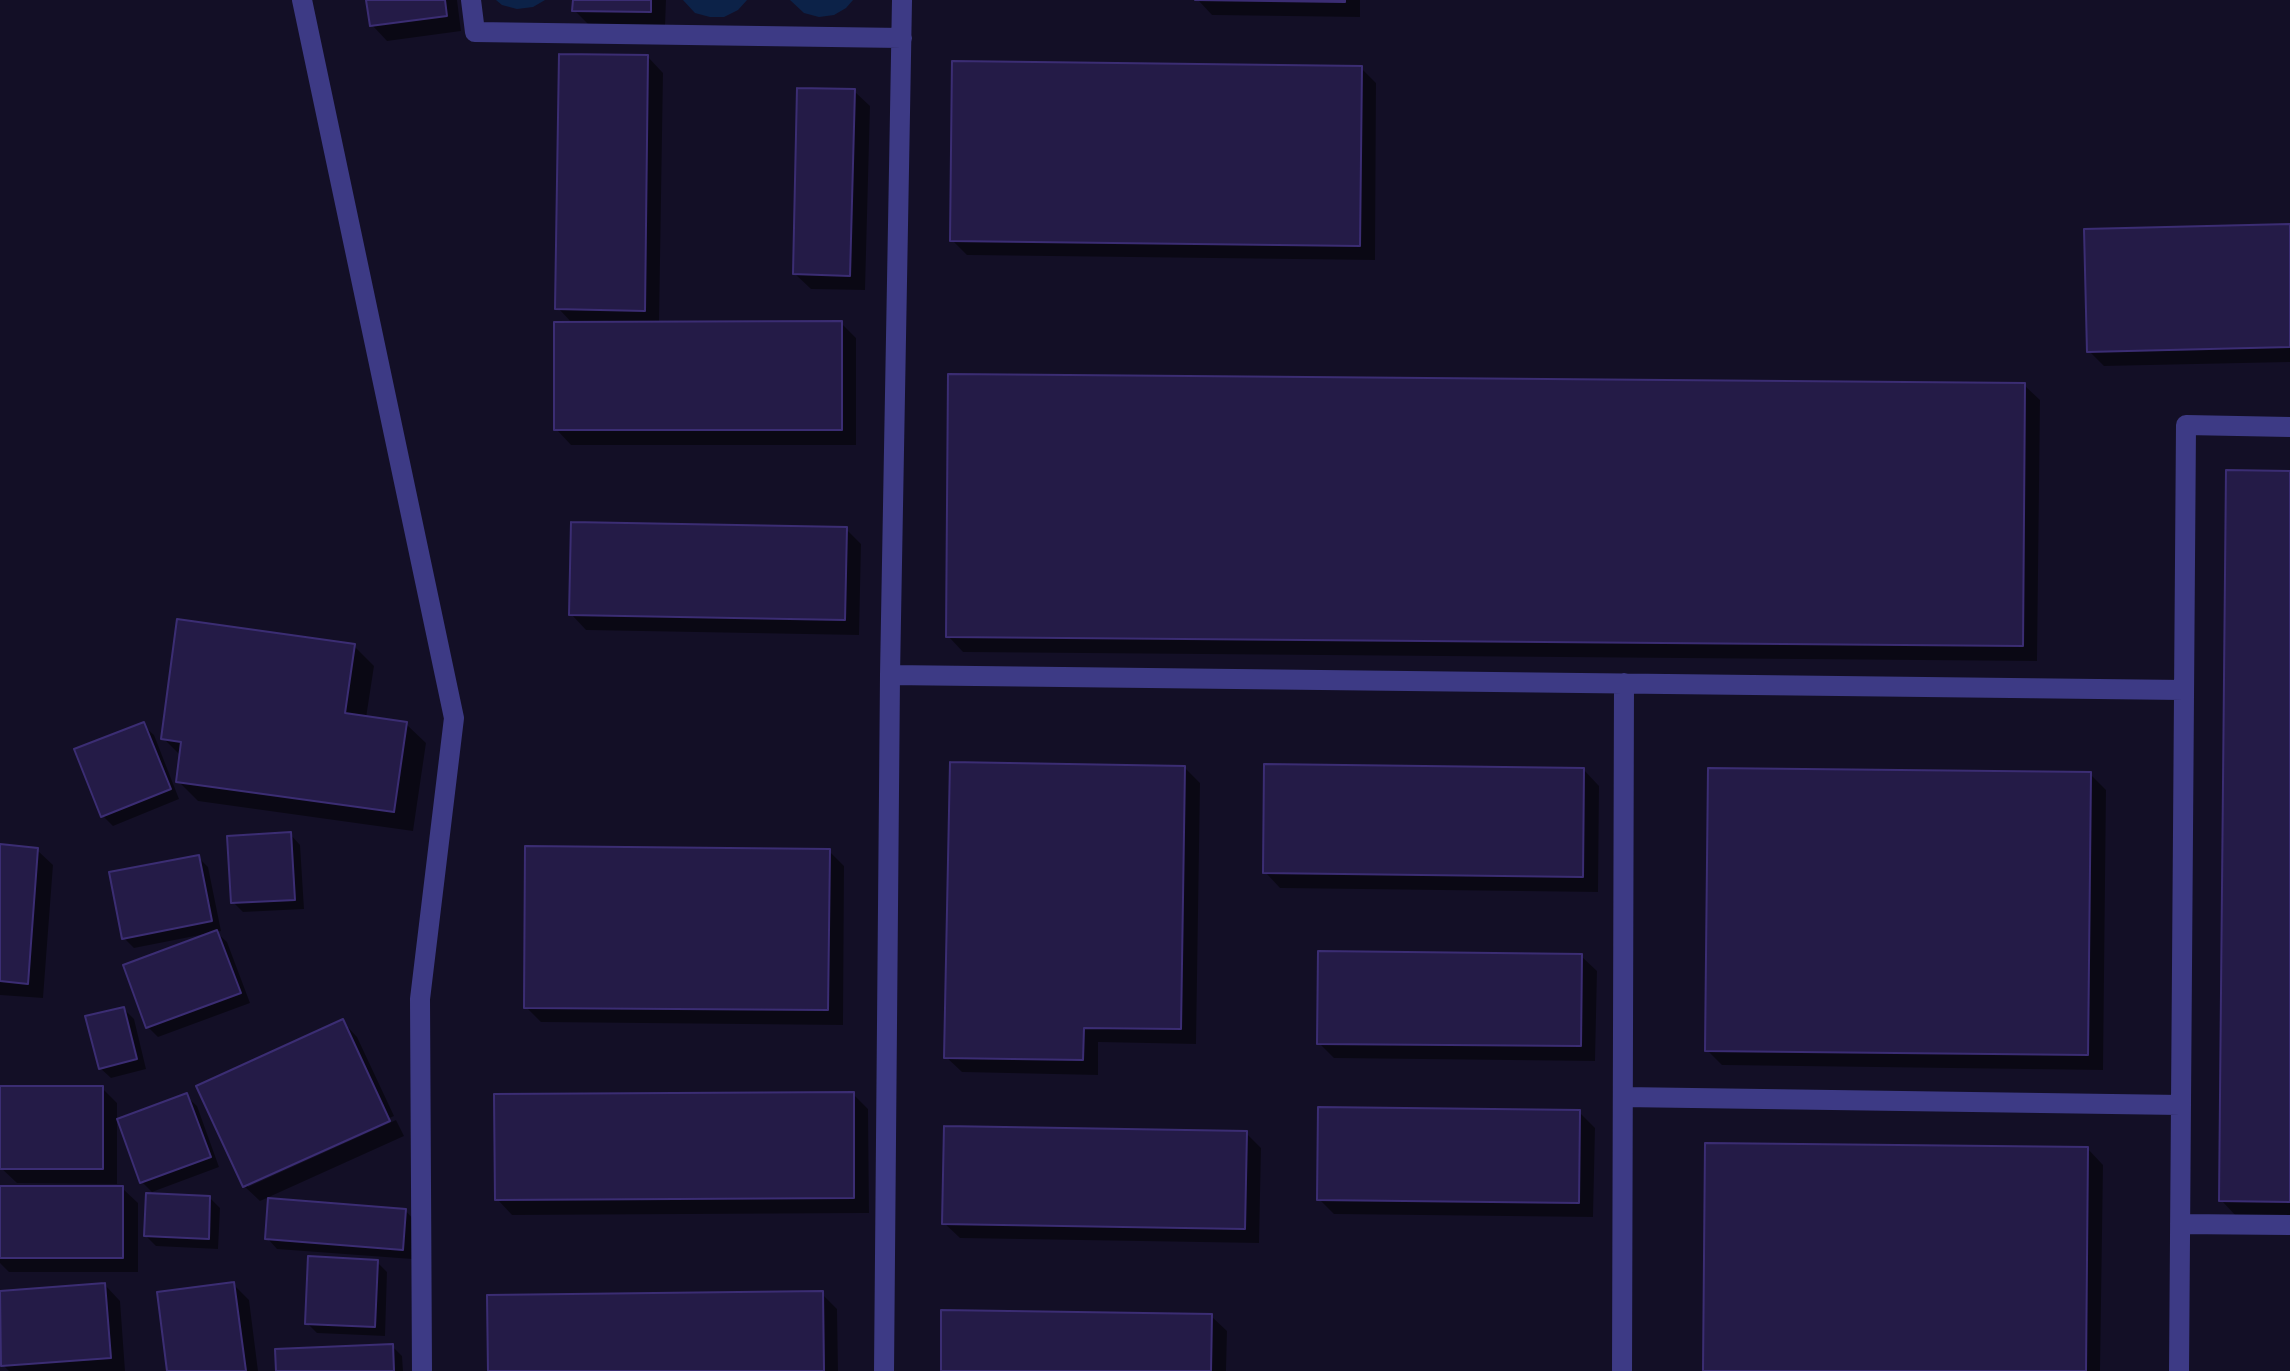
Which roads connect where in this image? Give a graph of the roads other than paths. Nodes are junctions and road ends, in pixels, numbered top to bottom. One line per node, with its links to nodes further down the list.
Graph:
1 (302, 0): 13 (street)
2 (471, 0): 4 (street)
3 (902, 0): 4 (street)
4 (902, 38): 6 (street)
5 (2290, 427): 8 (street)
6 (890, 675): 7 (street); 14 (street)
7 (1624, 683): 8 (street); 9 (street)
8 (2184, 690): 10 (street)
9 (1623, 1097): 10 (street); 15 (street)
10 (2181, 1105): 11 (street)
11 (2180, 1224): 12 (street); 16 (street)
12 (2290, 1225)
13 (422, 1371)
14 (884, 1371)
15 (1622, 1371)
16 (2179, 1371)

